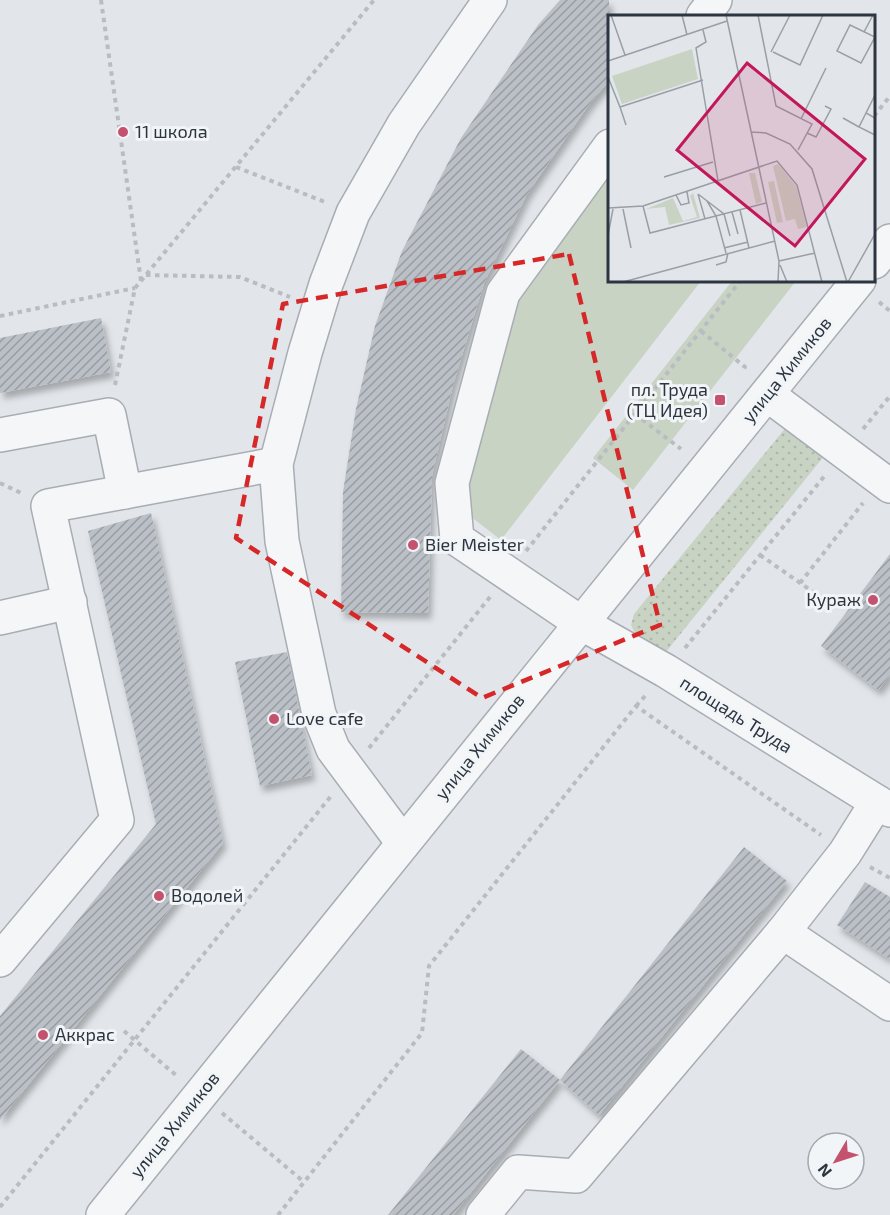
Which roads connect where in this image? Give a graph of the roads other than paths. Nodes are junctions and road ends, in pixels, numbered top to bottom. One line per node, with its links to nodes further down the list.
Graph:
1 (490, 0): 10 (street)
2 (715, 0): 3 (street)
3 (704, 15)
4 (608, 147): 15 (street, площадь Труда)
5 (890, 241): 6 (street)
6 (875, 260)
7 (857, 282): 8 (street, улица Химиков)
8 (768, 395): 11 (street); 15 (street, улица Химиков)
9 (0, 435): 12 (street)
10 (276, 464): 12 (street); 17 (street)
11 (886, 483)
12 (124, 492): 13 (street)
13 (70, 602): 14 (street); 19 (street)
14 (0, 618)
15 (580, 622): 16 (street, площадь Труда); 17 (street, улица Химиков)
16 (883, 806): 18 (street)
17 (403, 843): 21 (street, улица Химиков)
18 (783, 933): 20 (street); 22 (street)
19 (0, 960)
20 (890, 1004)
21 (103, 1215)
22 (483, 1215)

